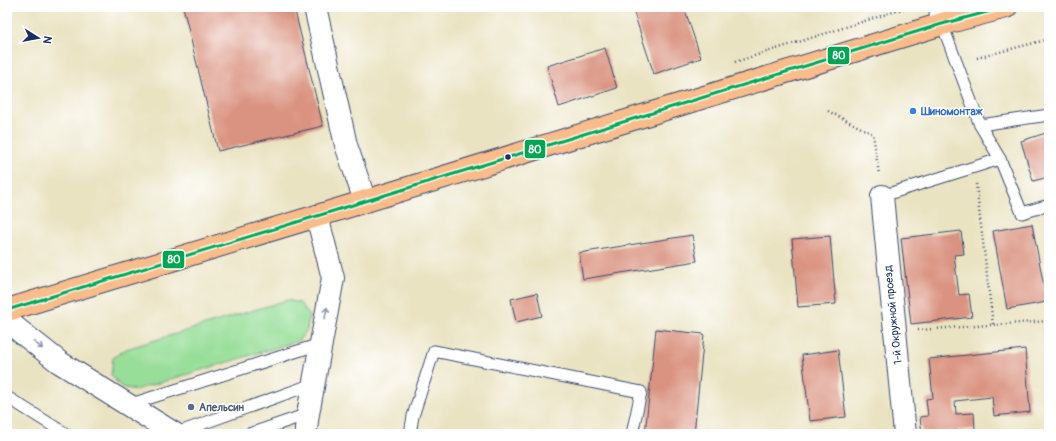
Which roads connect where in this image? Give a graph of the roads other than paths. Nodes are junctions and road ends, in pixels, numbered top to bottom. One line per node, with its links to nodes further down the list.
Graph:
1 (315, 7): 8 (street)
2 (1006, 7): 3 (main road)
3 (941, 15): 5 (lane); 8 (main road)
4 (1049, 115): 5 (lane)
5 (980, 125): 6 (lane)
6 (1000, 159): 7 (lane); 9 (lane)
7 (882, 196): 23 (street, 1-й Окружной проезд)
8 (365, 201): 10 (main road)
9 (1049, 205)
10 (317, 216): 11 (main road); 13 (street, one-way to 10)
11 (7, 310)
12 (7, 321): 16 (street, one-way to 16)
13 (320, 344): 14 (street); 16 (lane)
14 (314, 384): 17 (street); 19 (lane)
15 (7, 397): 18 (lane)
16 (127, 405): 19 (street)
17 (306, 427): 20 (lane)
18 (66, 434)
19 (174, 434)
20 (249, 434)
21 (410, 434): 22 (lane)
22 (632, 434)
23 (905, 434)

